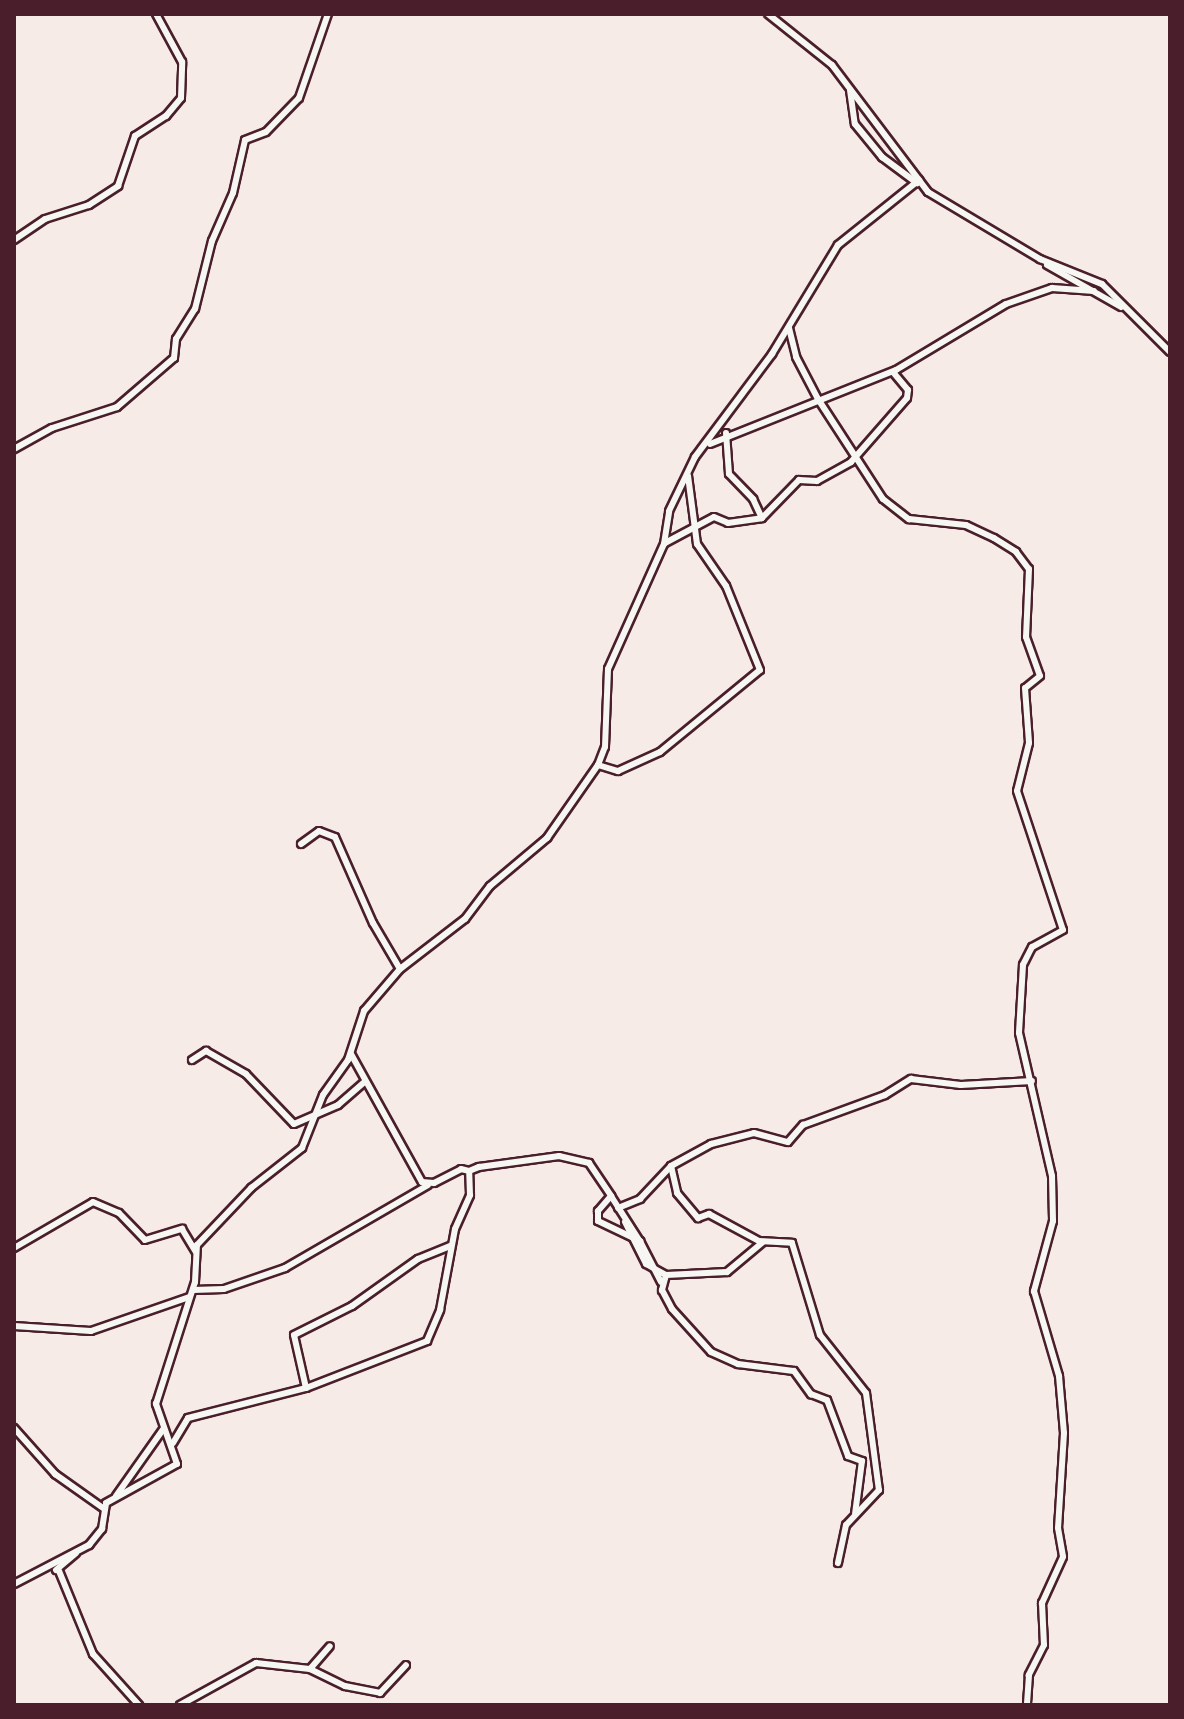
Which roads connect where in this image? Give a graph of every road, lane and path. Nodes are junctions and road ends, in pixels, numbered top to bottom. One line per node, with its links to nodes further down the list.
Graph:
1 (156, 14): 6 (street)
2 (328, 14): 15 (street)
3 (768, 14): 4 (street)
4 (850, 90): 5 (street); 5 (street)
5 (919, 183): 7 (street); 10 (street)
6 (14, 240)
7 (1040, 259): 8 (street); 9 (street)
8 (1094, 291): 9 (street); 12 (street)
9 (1131, 313): 11 (street)
10 (789, 328): 13 (street); 14 (street)
11 (1170, 352)
12 (893, 372): 13 (street); 16 (street)
13 (819, 401): 14 (street); 16 (street)
14 (723, 432): 17 (street); 18 (street)
15 (14, 449)
16 (856, 453): 18 (street); 26 (street)
17 (688, 476): 19 (street); 20 (street)
18 (762, 518): 19 (street)
19 (693, 526): 20 (street); 21 (street)
20 (664, 544): 21 (street)
21 (598, 765): 23 (street)
22 (301, 844): 23 (street)
23 (400, 969): 24 (street)
24 (351, 1054): 27 (street); 28 (street)
25 (192, 1060): 28 (street)
26 (1032, 1081): 29 (street); 63 (street)
27 (364, 1082): 28 (street); 31 (street)
28 (313, 1119): 40 (street)
29 (671, 1166): 33 (street); 37 (street)
30 (469, 1171): 31 (street); 32 (street); 38 (street)
31 (428, 1185): 44 (street)
32 (611, 1196): 33 (street); 35 (street)
33 (618, 1208): 34 (street)
34 (625, 1222): 35 (street); 36 (street)
35 (630, 1234): 36 (street); 41 (street)
36 (640, 1241): 41 (street)
37 (763, 1242): 42 (street); 52 (street)
38 (451, 1246): 46 (street); 46 (street)
39 (14, 1248): 40 (street)
40 (195, 1251): 44 (street)
41 (654, 1270): 42 (street); 43 (street)
42 (666, 1275): 43 (street)
43 (661, 1282): 52 (street)
44 (191, 1294): 45 (street); 48 (street)
45 (14, 1326)
46 (306, 1388): 49 (street)
47 (14, 1428): 51 (street)
48 (164, 1428): 49 (street); 50 (street)
49 (173, 1443): 50 (street)
50 (116, 1496): 51 (street)
51 (103, 1508): 53 (street)
52 (855, 1514): 54 (street)
53 (78, 1550): 55 (street); 56 (street)
54 (838, 1563)
55 (48, 1568): 56 (street); 57 (street)
56 (59, 1571): 61 (street)
57 (14, 1584)
58 (330, 1646): 60 (street)
59 (406, 1665): 60 (street)
60 (310, 1669): 62 (street)
61 (139, 1705)
62 (180, 1705)
63 (1027, 1705)

